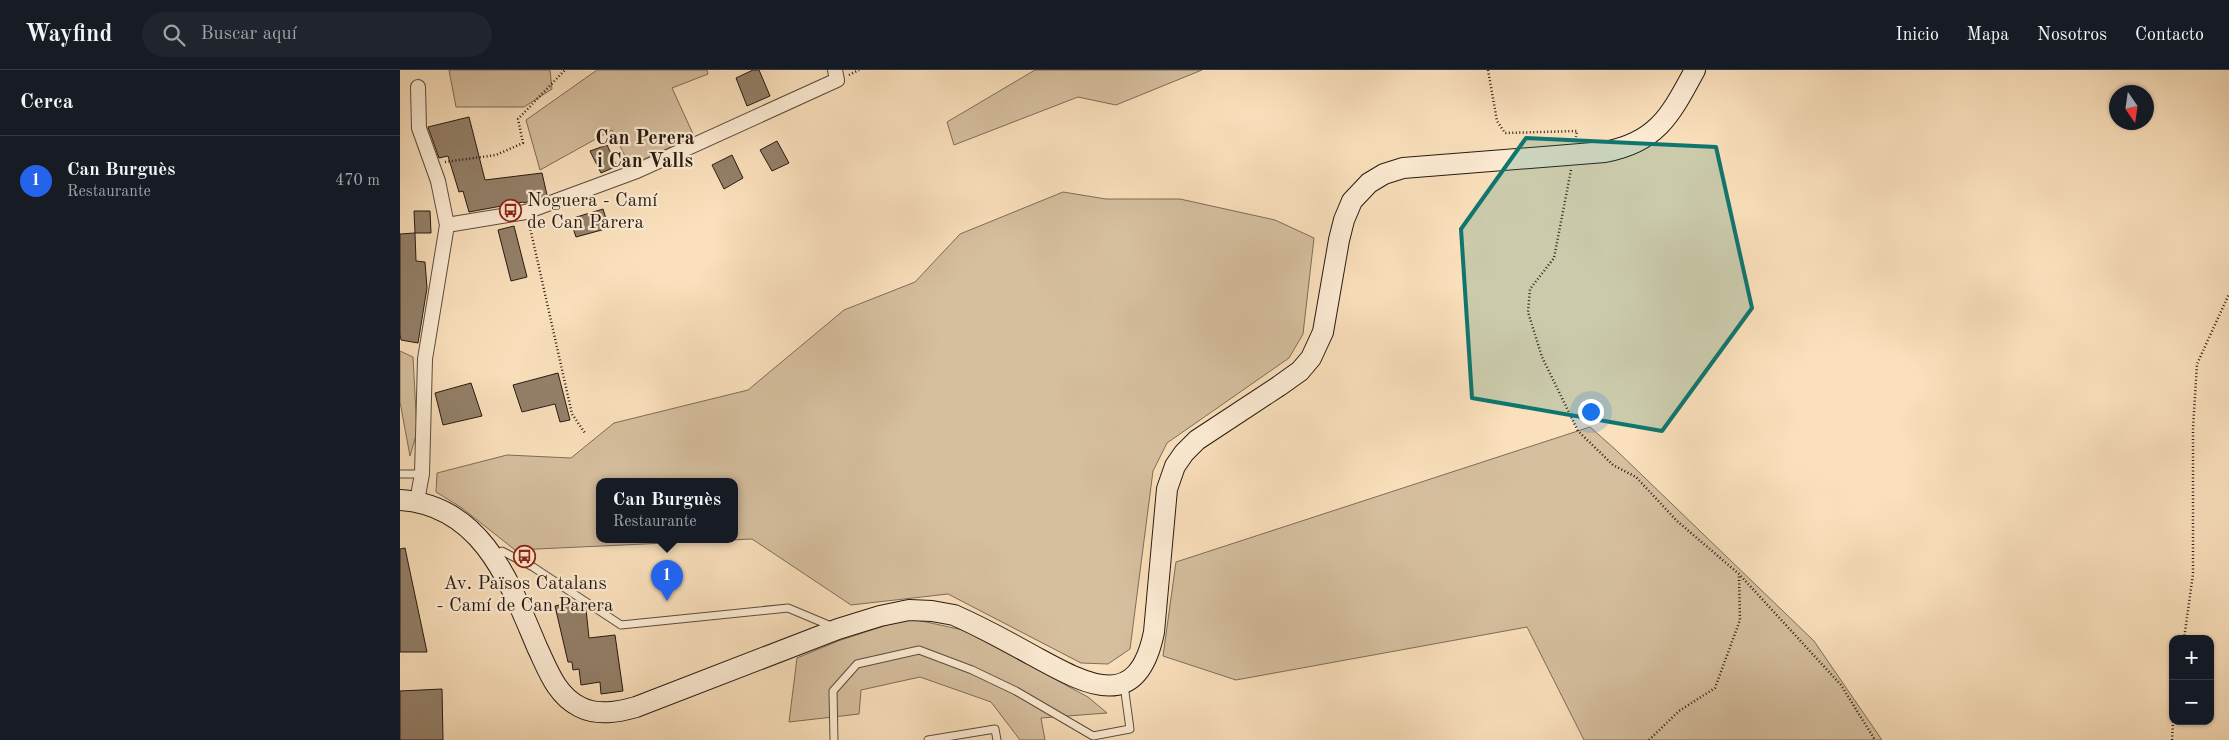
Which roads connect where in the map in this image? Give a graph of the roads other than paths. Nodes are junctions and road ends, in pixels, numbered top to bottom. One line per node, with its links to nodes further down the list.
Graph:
1 (835, 70): 4 (street)
2 (1695, 70): 10 (main road)
3 (418, 87): 4 (street)
4 (447, 225): 6 (street)
5 (400, 474): 6 (lane)
6 (422, 474): 7 (street)
7 (408, 501): 8 (main road)
8 (494, 556): 9 (lane); 9 (main road)
9 (838, 629): 10 (main road)
10 (1124, 682): 11 (lane)
11 (834, 740)
12 (928, 740): 13 (lane)
13 (997, 740)

